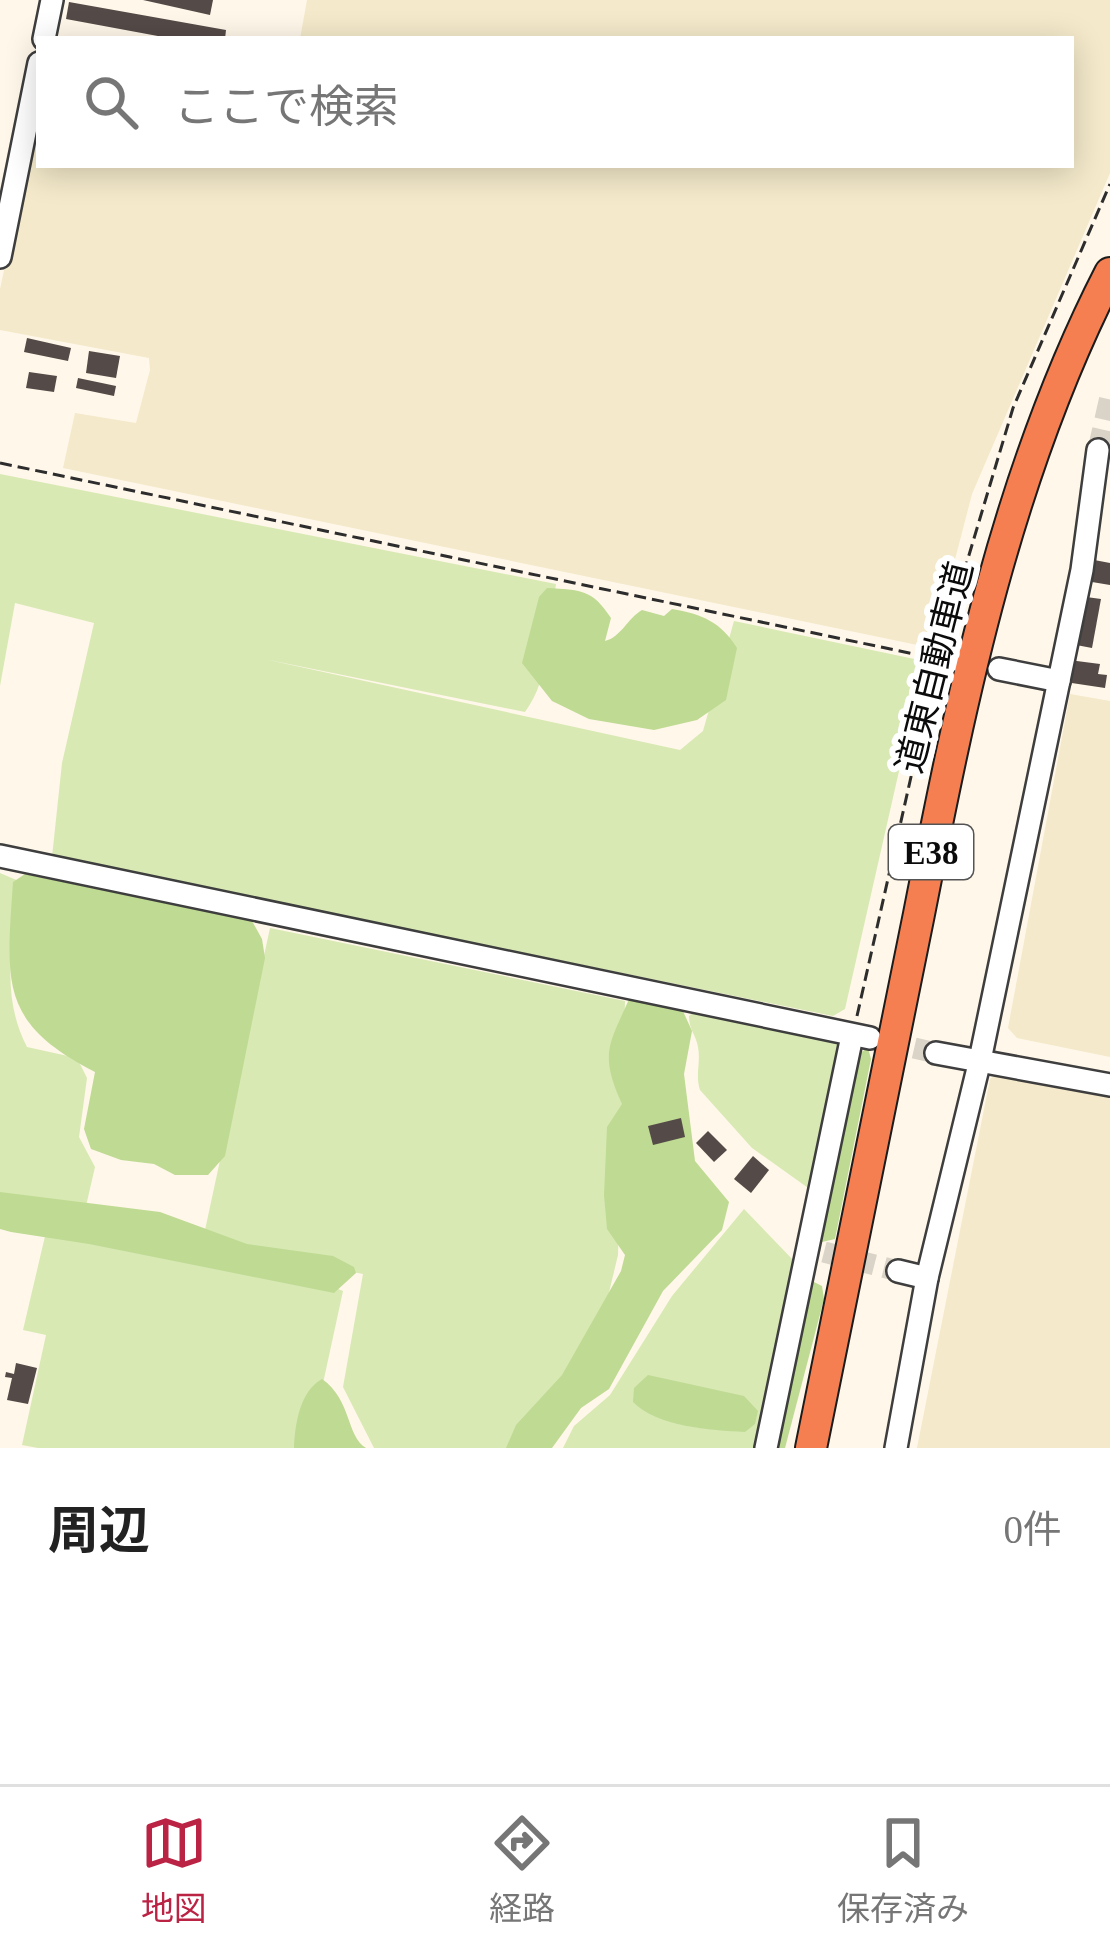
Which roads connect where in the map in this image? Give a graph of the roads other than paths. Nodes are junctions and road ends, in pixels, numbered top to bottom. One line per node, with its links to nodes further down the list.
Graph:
1 (52, 0): 2 (street)
2 (45, 36)
3 (36, 78): 4 (street)
4 (0, 257)
5 (1110, 273): 18 (highway, 道東自動車道 / E38)
6 (1098, 450): 8 (street)
7 (1110, 498): 8 (street)
8 (1090, 530): 10 (street)
9 (999, 669): 10 (street)
10 (1059, 681): 13 (street)
11 (0, 856): 17 (street)
12 (936, 1052): 13 (street)
13 (980, 1060): 14 (street); 16 (street)
14 (1110, 1084)
15 (898, 1271): 16 (street)
16 (927, 1278): 19 (street)
17 (766, 1448)
18 (812, 1448)
19 (896, 1448)

